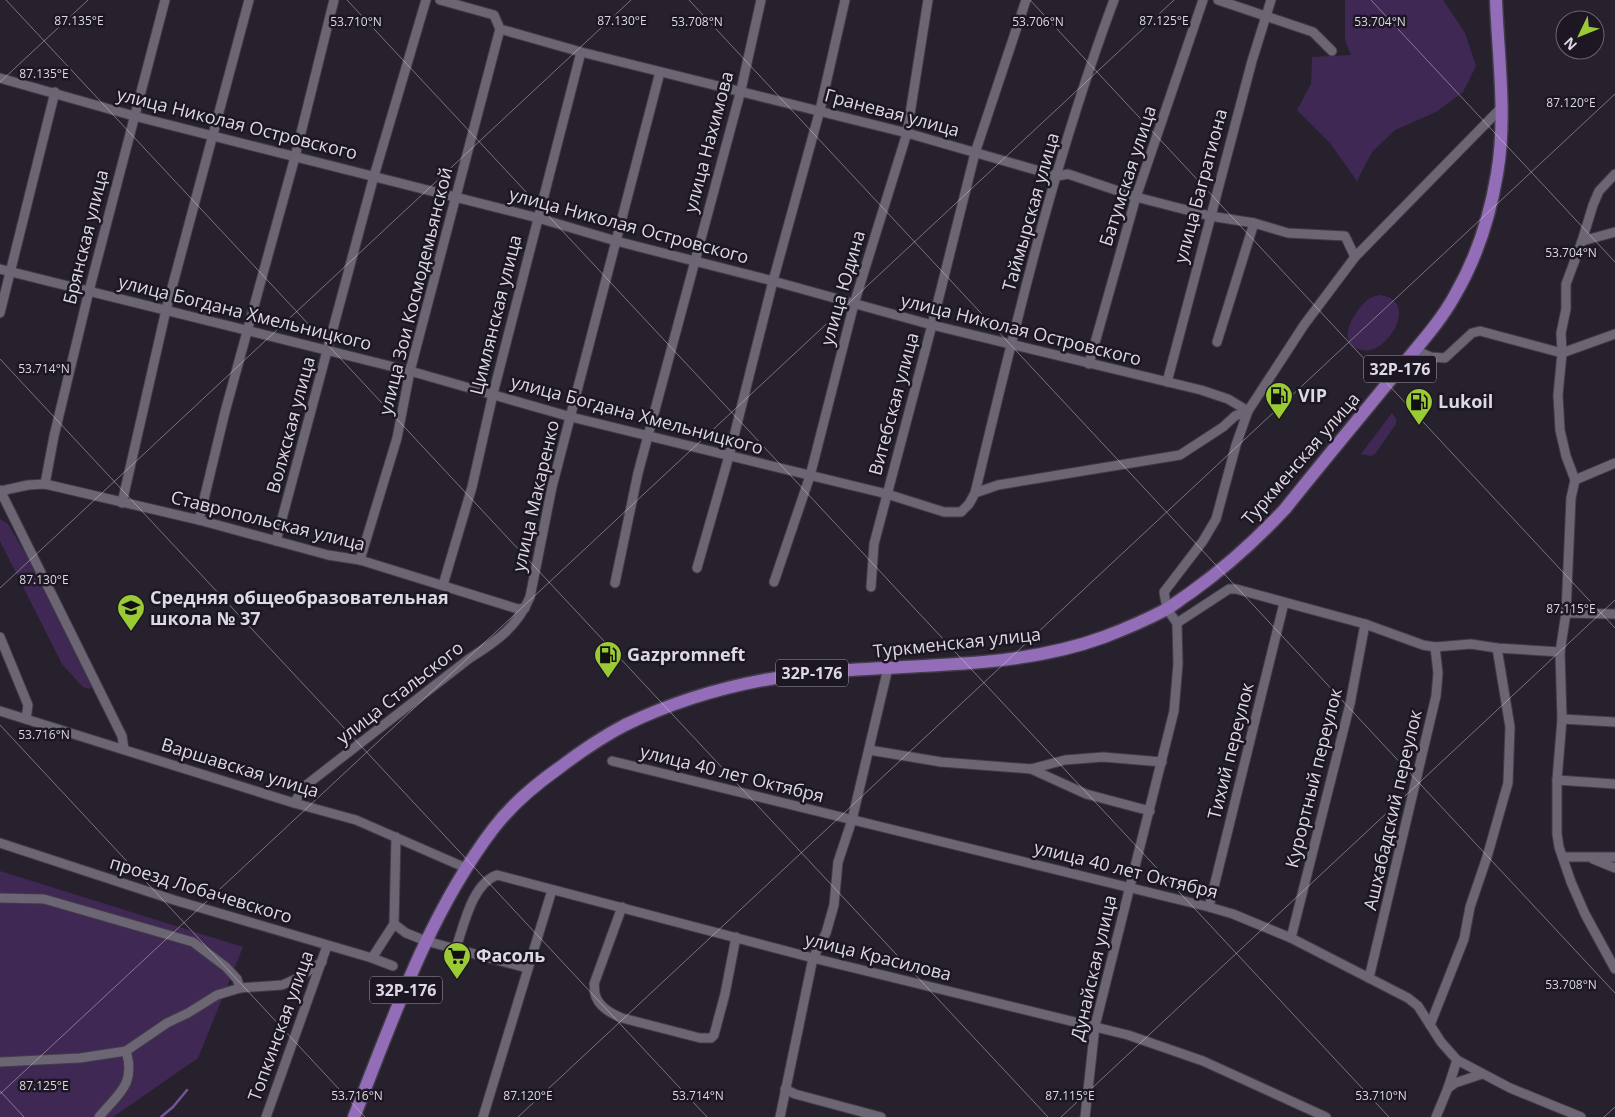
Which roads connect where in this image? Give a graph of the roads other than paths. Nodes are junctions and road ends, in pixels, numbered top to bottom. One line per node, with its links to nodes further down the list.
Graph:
1 (165, 0): 25 (street, Брянская улица)
2 (249, 0): 27 (street)
3 (334, 0): 29 (street)
4 (426, 0): 31 (street, Волжская улица)
5 (440, 0): 16 (street)
6 (761, 0): 21 (street, улица Нахимова)
7 (845, 0): 24 (street)
8 (928, 0): 26 (street, улица Юдина)
9 (1026, 0): 28 (street, Витебская улица)
10 (1114, 0): 32 (street, Таймырская улица)
11 (1203, 0): 33 (street, Батумская улица)
12 (1218, 0): 15 (street)
13 (1271, 0): 15 (street, улица Багратиона)
14 (1496, 0): 23 (main road, Туркменская улица / 32Р-176)
15 (1267, 16): 17 (street); 35 (street, улица Багратиона)
16 (500, 29): 18 (street, Граневая улица); 34 (street, улица Зои Космодемьянской)
17 (1332, 51)
18 (581, 52): 19 (street, Граневая улица); 36 (street, Цимлянская улица)
19 (660, 72): 21 (street, Граневая улица); 39 (street, улица Макаренко)
20 (0, 78): 22 (street, улица Николая Островского)
21 (741, 90): 24 (street, Граневая улица); 42 (street, улица Нахимова)
22 (56, 92): 25 (street, улица Николая Островского); 44 (street)
23 (1502, 107): 41 (street); 55 (main road, Туркменская улица / 32Р-176)
24 (820, 110): 26 (street, Граневая улица); 45 (street)
25 (134, 116): 27 (street, улица Николая Островского); 46 (street, Брянская улица)
26 (907, 133): 28 (street, Граневая улица); 47 (street, улица Юдина)
27 (213, 136): 29 (street, улица Николая Островского); 48 (street)
28 (975, 153): 32 (street, Граневая улица); 50 (street, Витебская улица)
29 (296, 157): 31 (street, улица Николая Островского); 51 (street)
30 (1615, 174): 40 (street)
31 (374, 176): 34 (street, улица Николая Островского); 56 (street, Волжская улица)
32 (1056, 176): 33 (street, Граневая улица); 54 (street, Таймырская улица)
33 (1136, 197): 35 (street, Граневая улица); 58 (street, Батумская улица)
34 (455, 198): 36 (street, улица Николая Островского); 59 (street, улица Зои Космодемьянской)
35 (1210, 216): 37 (street, Граневая улица); 60 (street, улица Багратиона)
36 (538, 218): 39 (street, улица Николая Островского); 61 (street, Цимлянская улица)
37 (1254, 223): 41 (street, Граневая улица); 53 (street)
38 (1615, 232): 40 (street)
39 (616, 241): 42 (street, улица Николая Островского); 63 (street, улица Макаренко)
40 (1582, 241): 57 (street)
41 (1355, 257): 62 (street)
42 (694, 260): 45 (street, улица Николая Островского); 64 (street, улица Нахимова)
43 (0, 269): 44 (street, улица Богдана Хмельницкого)
44 (11, 272): 46 (street, улица Богдана Хмельницкого); 49 (street)
45 (773, 281): 47 (street, улица Николая Островского); 65 (street)
46 (89, 291): 48 (street, улица Богдана Хмельницкого); 69 (street, Брянская улица)
47 (854, 304): 50 (street, улица Николая Островского); 67 (street, улица Юдина)
48 (166, 310): 51 (street, улица Богдана Хмельницкого); 73 (street)
49 (0, 313)
50 (932, 325): 54 (street, улица Николая Островского); 71 (street, Витебская улица)
51 (247, 332): 56 (street, улица Богдана Хмельницкого); 74 (street)
52 (1615, 334): 57 (street)
53 (1217, 342)
54 (1010, 344): 58 (street, улица Николая Островского); 72 (street, Таймырская улица)
55 (1415, 350): 57 (street); 84 (main road, Туркменская улица / 32Р-176)
56 (328, 351): 59 (street, улица Богдана Хмельницкого); 75 (street, Волжская улица)
57 (1562, 354): 68 (street)
58 (1089, 364): 60 (street, улица Николая Островского)
59 (410, 371): 61 (street, улица Богдана Хмельницкого); 76 (street, улица Зои Космодемьянской)
60 (1167, 382): 62 (street, улица Николая Островского)
61 (492, 394): 63 (street, улица Богдана Хмельницкого); 80 (street, Цимлянская улица)
62 (1248, 410): 72 (street, улица Богдана Хмельницкого); 84 (street)
63 (571, 416): 64 (street, улица Богдана Хмельницкого); 83 (street, улица Макаренко)
64 (649, 435): 65 (street, улица Богдана Хмельницкого); 79 (street, улица Нахимова)
65 (729, 456): 67 (street, улица Богдана Хмельницкого); 77 (street)
66 (1615, 463): 68 (street)
67 (810, 476): 71 (street, улица Богдана Хмельницкого); 78 (street, улица Юдина)
68 (1575, 480): 85 (street)
69 (45, 484): 70 (street, Ставропольская улица); 73 (street, Ставропольская улица)
70 (0, 491): 98 (street)
71 (887, 494): 72 (street, улица Богдана Хмельницкого); 81 (street, Витебская улица)
72 (975, 494)
73 (122, 503): 74 (street, Ставропольская улица)
74 (199, 520): 75 (street, Ставропольская улица)
75 (276, 540): 76 (street, Ставропольская улица)
76 (360, 560): 80 (street, Ставропольская улица)
77 (697, 568)
78 (774, 582)
79 (615, 584)
80 (443, 585): 83 (street, Ставропольская улица)
81 (871, 587)
82 (1284, 603): 87 (street); 88 (street); 119 (street, Тихий переулок)
83 (525, 608): 105 (street, улица Стальского)
84 (1167, 609): 87 (street); 93 (main road, Туркменская улица / 32Р-176)
85 (1566, 613): 86 (street); 92 (street)
86 (1615, 614)
87 (1177, 623): 101 (street, Дунайская улица)
88 (1365, 624): 90 (street); 122 (street, Курортный переулок)
89 (0, 637): 95 (street)
90 (1435, 647): 91 (street); 132 (street, Ашхабадский переулок)
91 (1497, 648): 92 (street); 134 (street)
92 (1560, 652): 96 (street)
93 (888, 668): 99 (street); 113 (main road, Туркменская улица / 32Р-176)
94 (0, 711): 95 (street, Варшавская улица)
95 (26, 719): 98 (street, Варшавская улица)
96 (1562, 719): 97 (street); 103 (street)
97 (1615, 722)
98 (124, 749): 105 (street, Варшавская улица)
99 (869, 750): 102 (street); 107 (street)
100 (612, 762): 107 (street, улица 40 лет Октября)
101 (1162, 762): 102 (street); 106 (street, Дунайская улица)
102 (1031, 769): 106 (street)
103 (1557, 780): 104 (street); 110 (street)
104 (1615, 784)
105 (294, 803): 108 (street, Варшавская улица)
106 (1150, 812): 115 (street, Дунайская улица)
107 (852, 820): 115 (street, улица 40 лет Октября); 127 (street)
108 (396, 836): 113 (street, Варшавская улица); 120 (street)
109 (0, 843): 124 (street, проезд Лобачевского)
110 (1563, 857): 111 (street); 131 (street)
111 (1588, 857): 112 (street); 114 (street)
112 (1615, 857)
113 (466, 868): 123 (main road, 32Р-176)
114 (1615, 868)
115 (1130, 886): 119 (street, улица 40 лет Октября); 135 (street, Дунайская улица)
116 (552, 890): 118 (street, улица Красилова); 125 (street, улица Красилова); 130 (street)
117 (0, 898): 133 (street)
118 (622, 907): 121 (street, улица Красилова); 121 (street)
119 (1209, 907): 122 (street, улица 40 лет Октября)
120 (394, 924): 123 (street); 126 (street)
121 (736, 937): 127 (street, улица Красилова)
122 (1291, 938): 132 (street, улица 40 лет Октября)
123 (426, 941): 125 (street); 144 (main road, 32Р-176)
124 (327, 946): 126 (street, проезд Лобачевского); 128 (street, Топкинская улица)
125 (456, 948): 130 (street)
126 (372, 958): 129 (street, проезд Лобачевского)
127 (813, 958): 135 (street, улица Красилова); 141 (street)
128 (322, 962): 133 (street); 143 (street, Топкинская улица)
129 (393, 966)
130 (527, 968): 145 (street)
131 (1615, 969)
132 (1369, 978): 134 (street, улица 40 лет Октября)
133 (240, 988): 136 (street)
134 (1430, 1024): 137 (street, улица 40 лет Октября)
135 (1095, 1026): 148 (street, Дунайская улица); 149 (street, улица Красилова)
136 (126, 1051): 138 (street); 142 (street)
137 (1457, 1060): 139 (street, улица 40 лет Октября); 140 (street)
138 (0, 1062)
139 (1482, 1074): 140 (street); 151 (street, улица 40 лет Октября)
140 (1448, 1088): 150 (street)
141 (785, 1089): 146 (street); 147 (street)
142 (99, 1117)
143 (266, 1117)
144 (354, 1117)
145 (484, 1117)
146 (780, 1117)
147 (881, 1117)
148 (1085, 1117)
149 (1326, 1117)
150 (1436, 1117)
151 (1581, 1117)

